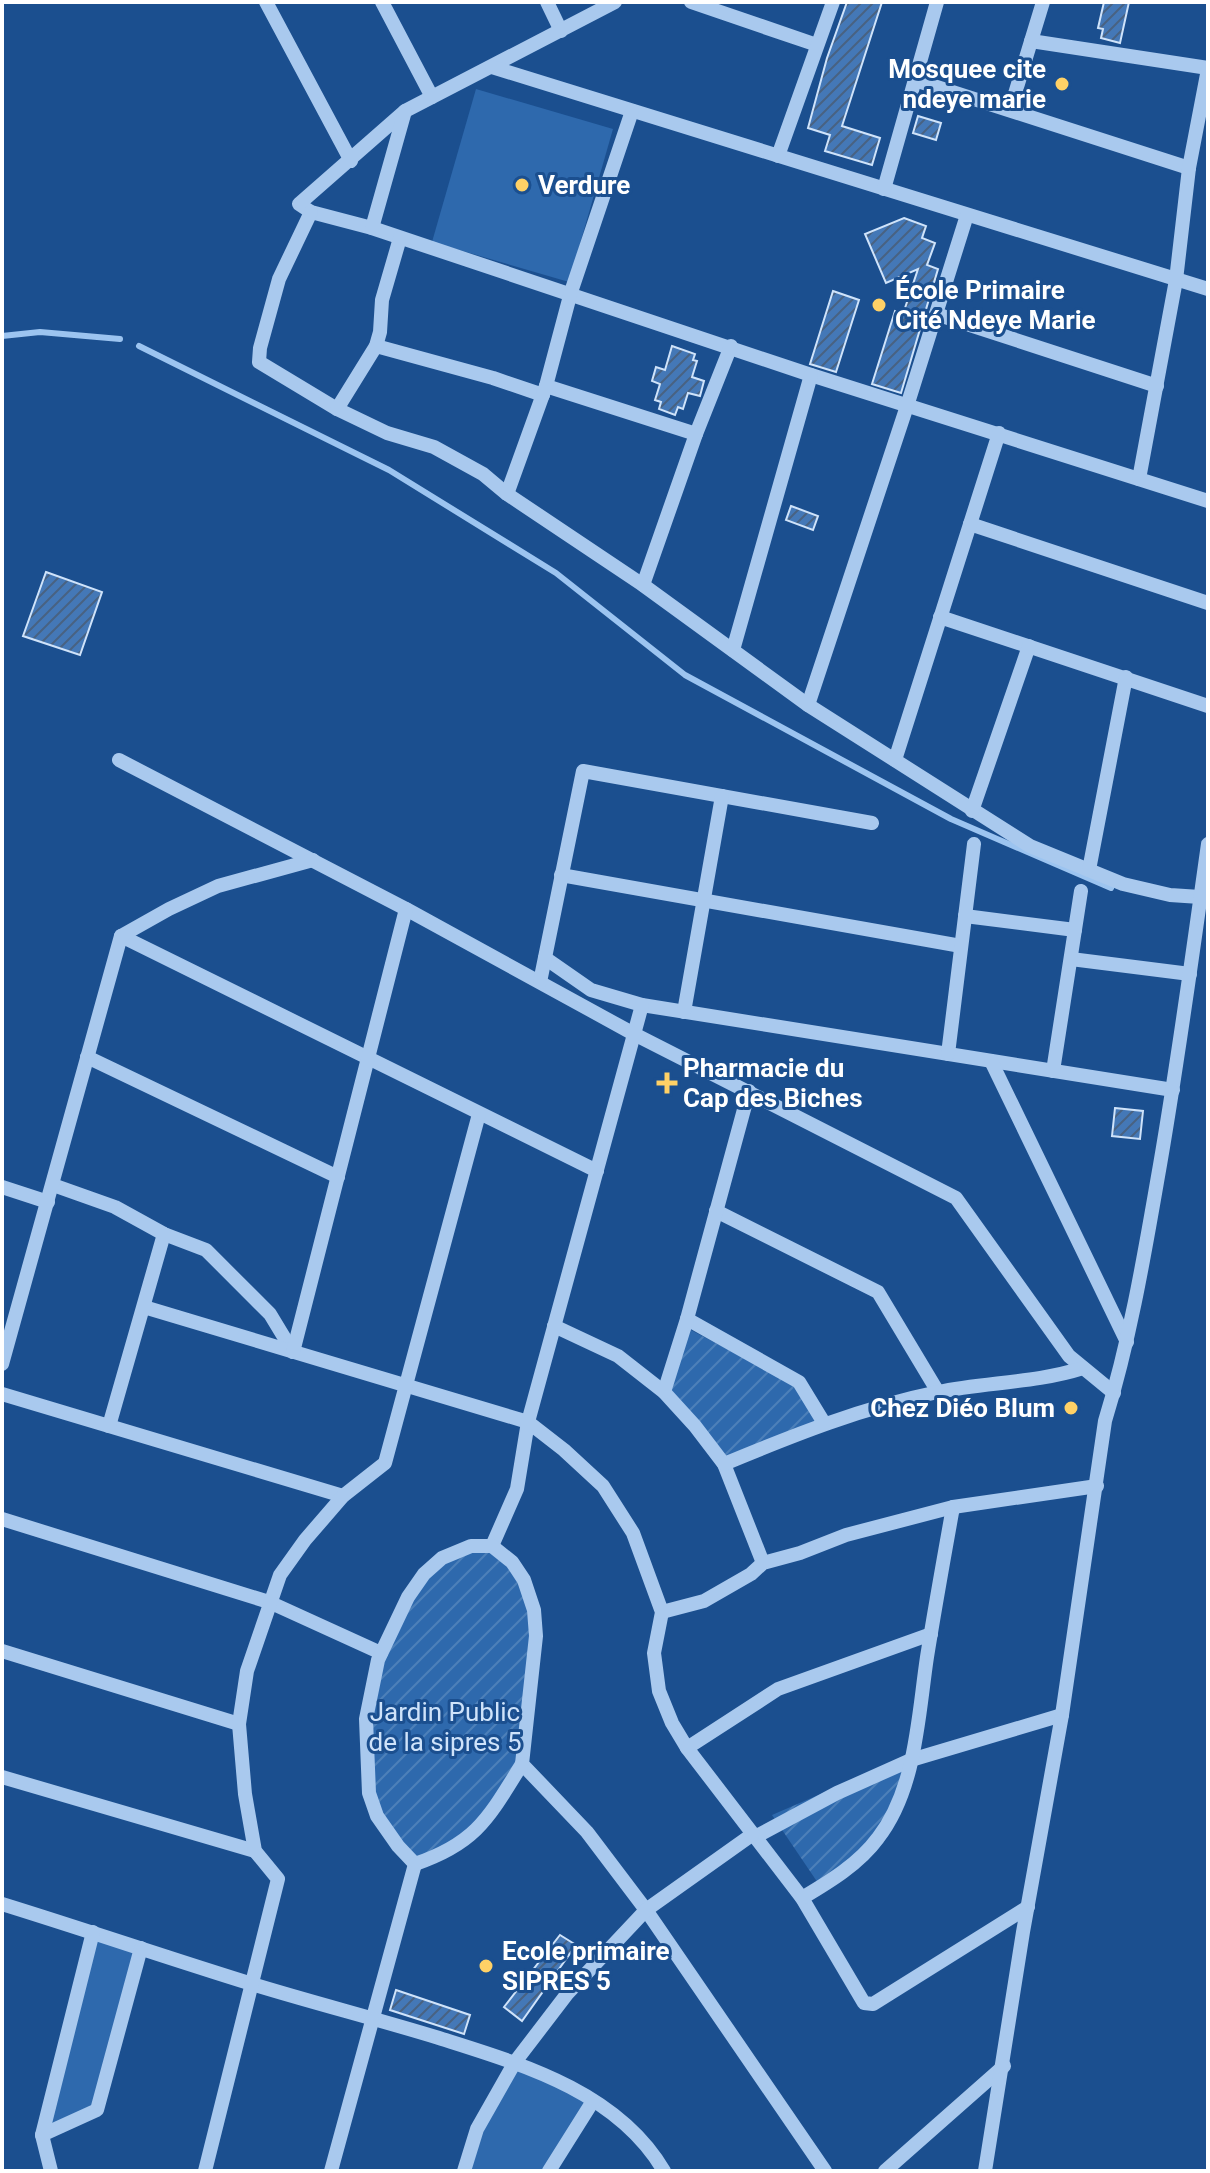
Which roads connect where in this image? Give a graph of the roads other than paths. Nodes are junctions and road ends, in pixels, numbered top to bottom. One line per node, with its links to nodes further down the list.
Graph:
1 (266, 2): 20 (street)
2 (382, 2): 15 (street)
3 (547, 2): 9 (street)
4 (615, 2): 9 (street)
5 (691, 2): 11 (street)
6 (833, 2): 11 (street)
7 (937, 2): 14 (street)
8 (1043, 2): 10 (street)
9 (561, 31): 12 (street)
10 (1031, 41): 13 (street); 16 (street)
11 (817, 45): 19 (street)
12 (492, 67): 15 (street); 18 (street)
13 (1208, 69): 21 (street)
14 (915, 80): 16 (street); 22 (street)
15 (432, 97): 17 (street)
16 (1010, 110): 21 (street)
17 (405, 111): 20 (street); 25 (street)
18 (632, 111): 19 (street); 29 (street)
19 (778, 156): 22 (street)
20 (351, 161): 23 (street)
21 (1189, 168): 27 (street)
22 (884, 189): 24 (street)
23 (311, 212): 25 (street); 37 (street)
24 (967, 215): 27 (street); 30 (street)
25 (372, 228): 26 (street)
26 (400, 238): 29 (street); 31 (street)
27 (1176, 280): 28 (street); 34 (street)
28 (1208, 289)
29 (571, 292): 32 (street); 35 (street)
30 (936, 314): 34 (street); 36 (street)
31 (376, 346): 35 (street); 37 (street)
32 (731, 346): 33 (street); 39 (street)
33 (811, 375): 36 (street); 48 (street)
34 (1157, 386): 40 (street)
35 (545, 390): 39 (street); 41 (street)
36 (907, 406): 38 (street); 50 (street)
37 (337, 409): 41 (street)
38 (999, 433): 40 (street); 43 (street)
39 (696, 434): 44 (street)
40 (1139, 479): 42 (street)
41 (507, 494): 44 (street)
42 (1208, 501)
43 (970, 524): 45 (street); 46 (street)
44 (643, 585): 48 (street)
45 (1208, 603)
46 (940, 617): 47 (street); 53 (street)
47 (1029, 646): 49 (street); 55 (street)
48 (733, 650): 50 (street)
49 (1126, 677): 51 (street); 60 (street)
50 (808, 705): 53 (street)
51 (1208, 706)
52 (119, 760): 59 (street)
53 (895, 760): 55 (street)
54 (722, 796): 56 (street); 61 (street); 64 (street)
55 (972, 811): 60 (street)
56 (872, 823)
57 (974, 844): 66 (street)
58 (1208, 844): 63 (street)
59 (313, 860): 65 (street); 68 (street)
60 (1089, 870): 63 (street)
61 (561, 875): 64 (street); 70 (street)
62 (1081, 891): 67 (street)
63 (1200, 897): 72 (street)
64 (703, 900): 69 (street); 75 (street)
65 (406, 909): 73 (street); 79 (street)
66 (965, 916): 67 (street); 69 (street)
67 (1075, 930): 71 (street)
68 (121, 936): 78 (street); 79 (street)
69 (961, 946): 77 (street)
70 (545, 958): 73 (street); 74 (street)
71 (1071, 959): 72 (street); 81 (street)
72 (1190, 974): 82 (street)
73 (540, 982): 76 (street)
74 (642, 1005): 75 (street); 76 (street)
75 (684, 1012): 77 (street)
76 (634, 1034): 83 (street); 85 (street)
77 (948, 1054): 80 (street)
78 (87, 1057): 86 (street); 87 (street)
79 (368, 1059): 84 (street); 86 (street)
80 (991, 1061): 81 (street); 95 (street)
81 (1053, 1071): 82 (street)
82 (1173, 1090): 95 (street)
83 (749, 1091): 90 (street); 98 (street)
84 (479, 1114): 85 (street); 99 (street)
85 (597, 1171): 94 (street)
86 (338, 1177): 96 (street)
87 (53, 1185): 89 (street); 91 (street)
88 (2, 1187): 89 (street)
89 (48, 1202): 97 (street)
90 (716, 1211): 93 (street); 101 (street)
91 (164, 1234): 92 (street); 96 (street)
92 (144, 1307): 96 (street); 106 (street)
93 (687, 1319): 100 (street); 105 (street)
94 (554, 1326): 100 (street); 104 (street)
95 (1127, 1342): 102 (street)
96 (293, 1352): 99 (street)
97 (2, 1364)
98 (1083, 1368): 101 (street); 102 (street)
99 (406, 1386): 104 (street); 109 (street)
100 (664, 1392): 107 (street)
101 (938, 1392): 105 (street)
102 (1114, 1393): 108 (street)
103 (2, 1394): 106 (street)
104 (528, 1422): 112 (street); 115 (street)
105 (824, 1423): 107 (street)
106 (109, 1426): 109 (street)
107 (724, 1464): 113 (street)
108 (1097, 1486): 110 (street); 119 (street)
109 (343, 1496): 114 (street)
110 (953, 1507): 113 (street); 116 (street)
111 (2, 1519): 114 (street)
112 (492, 1546): 118 (street); 123 (street)
113 (763, 1563): 115 (street)
114 (269, 1602): 118 (street); 120 (street)
115 (662, 1612): 121 (street)
116 (931, 1634): 121 (street); 122 (street)
117 (2, 1651): 120 (street)
118 (381, 1653): 127 (street)
119 (1062, 1715): 122 (street); 130 (street)
120 (239, 1724): 126 (street)
121 (687, 1748): 125 (street)
122 (911, 1760): 125 (street); 128 (street)
123 (522, 1764): 127 (street); 131 (street)
124 (2, 1777): 126 (street)
125 (754, 1836): 128 (street); 131 (street)
126 (255, 1851): 134 (street)
127 (415, 1864): 135 (street)
128 (802, 1898): 130 (street)
129 (2, 1904): 132 (street)
130 (1028, 1907): 137 (street)
131 (646, 1910): 136 (street); 146 (street)
132 (93, 1932): 133 (street); 139 (street)
133 (141, 1948): 134 (street); 139 (street)
134 (253, 1984): 135 (street); 141 (street)
135 (374, 2018): 136 (street); 142 (street)
136 (515, 2062): 138 (street); 143 (street)
137 (1004, 2066): 147 (street); 148 (street)
138 (593, 2101): 144 (street); 145 (street)
139 (42, 2135): 140 (street)
140 (51, 2171)
141 (205, 2171)
142 (331, 2171)
143 (464, 2171)
144 (549, 2171)
145 (664, 2171)
146 (825, 2171)
147 (885, 2171)
148 (985, 2171)

